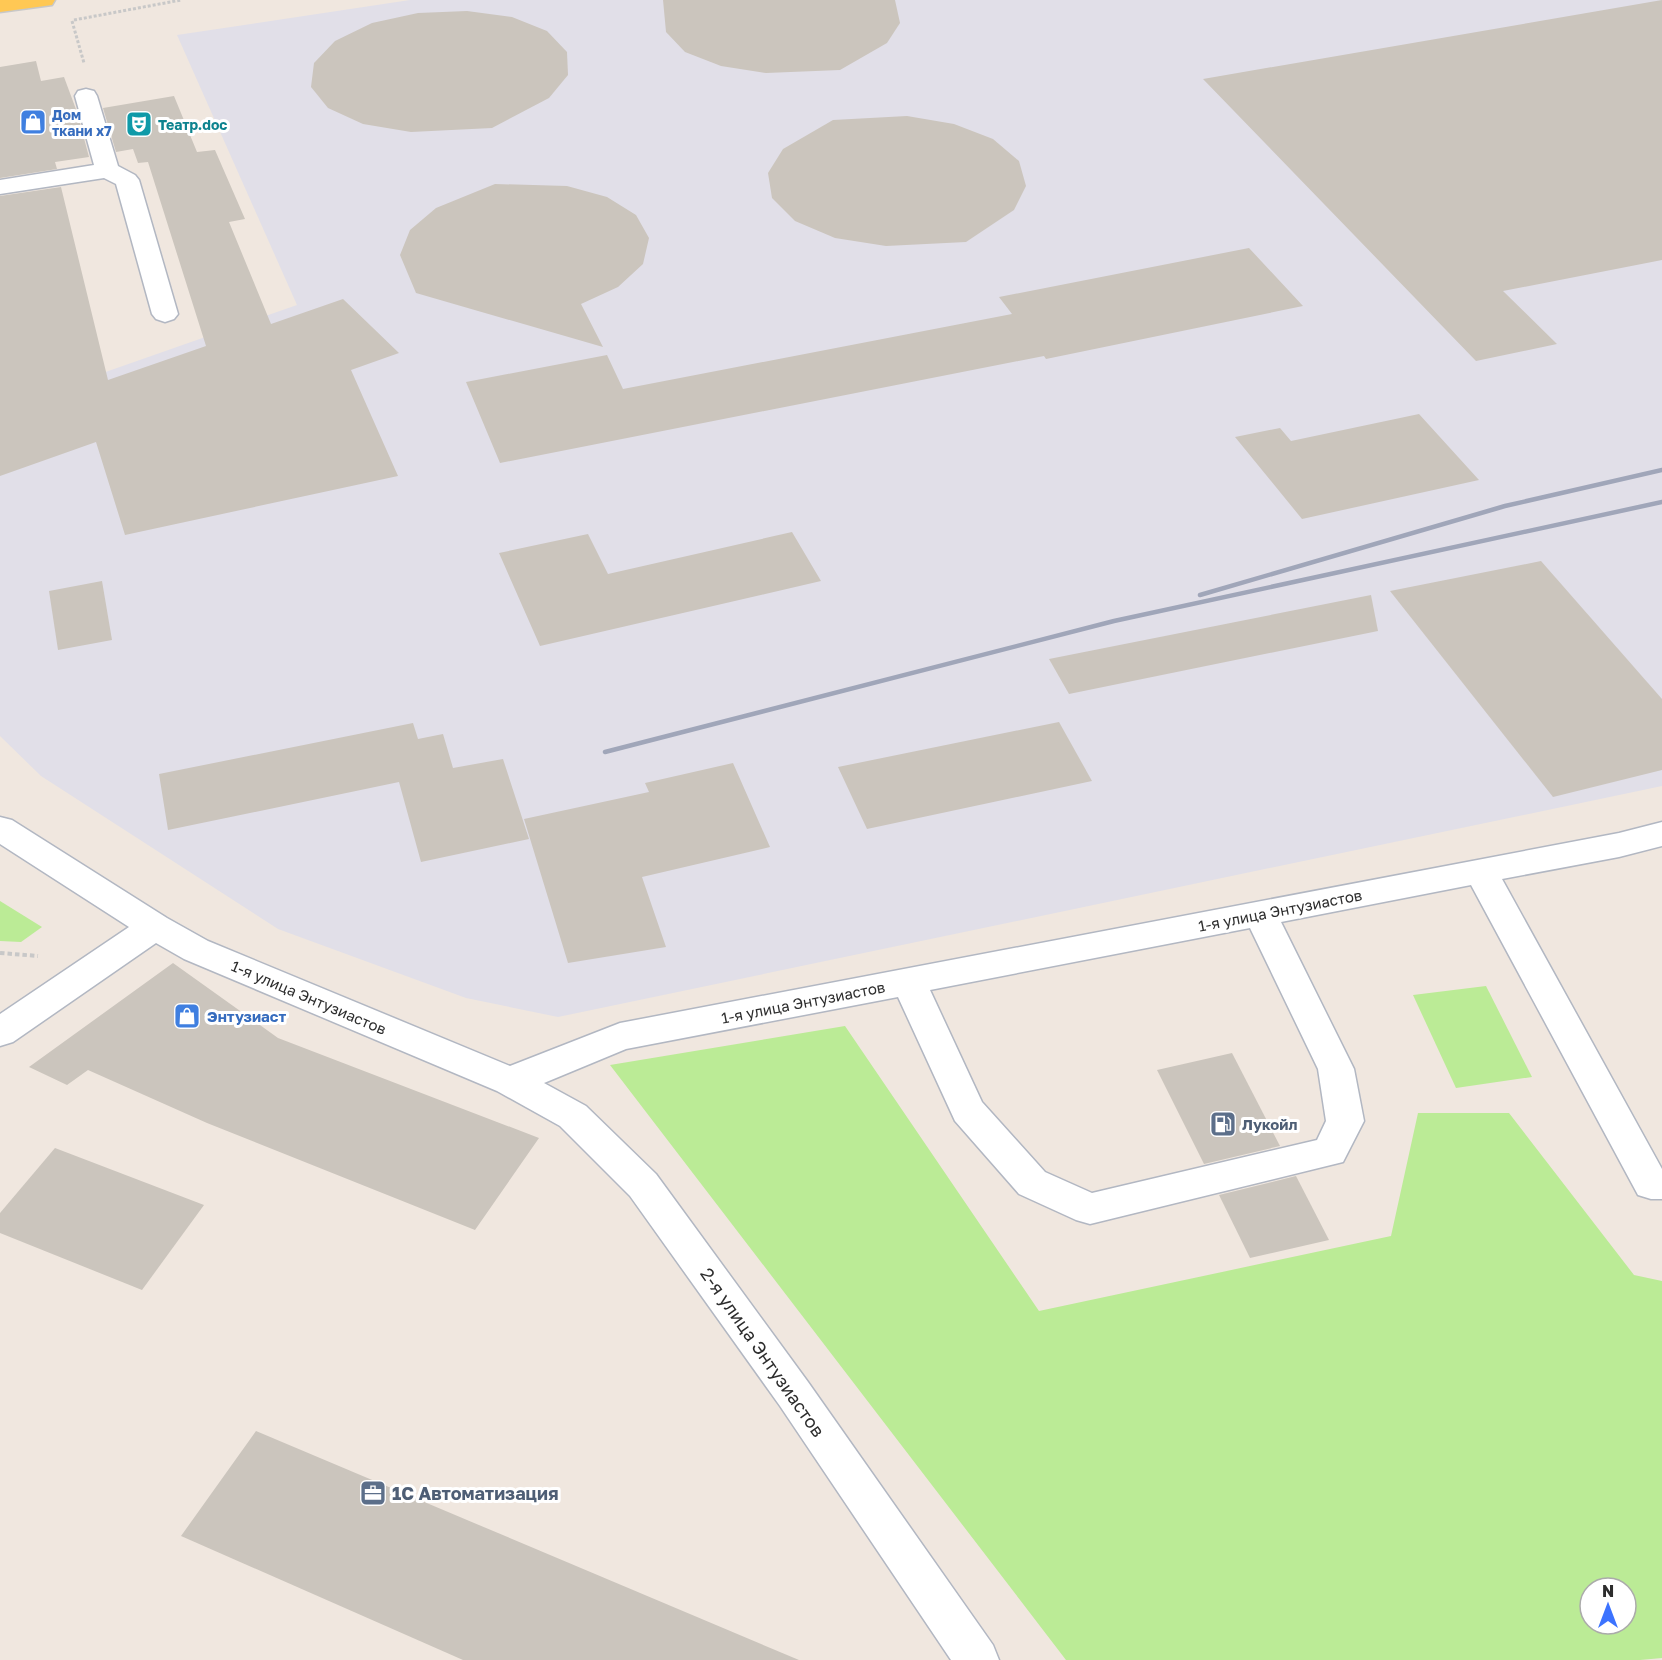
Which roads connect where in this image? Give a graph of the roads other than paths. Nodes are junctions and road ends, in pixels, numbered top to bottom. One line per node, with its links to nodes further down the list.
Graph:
1 (44, 0): 2 (main road)
2 (0, 6)
3 (86, 96): 4 (street)
4 (107, 170): 5 (street); 6 (street)
5 (0, 187)
6 (165, 314)
7 (0, 828): 11 (street, 1-я улица Энтузиастов)
8 (1662, 834): 9 (street, 1-я улица Энтузиастов)
9 (1481, 872): 10 (street, 1-я улица Энтузиастов); 15 (street)
10 (1260, 914): 12 (street, 1-я улица Энтузиастов); 12 (street)
11 (156, 927): 13 (street); 14 (street, 1-я улица Энтузиастов)
12 (909, 982): 14 (street, 1-я улица Энтузиастов)
13 (0, 1032)
14 (510, 1081): 16 (street, 2-я улица Энтузиастов)
15 (1662, 1184)
16 (977, 1660)

